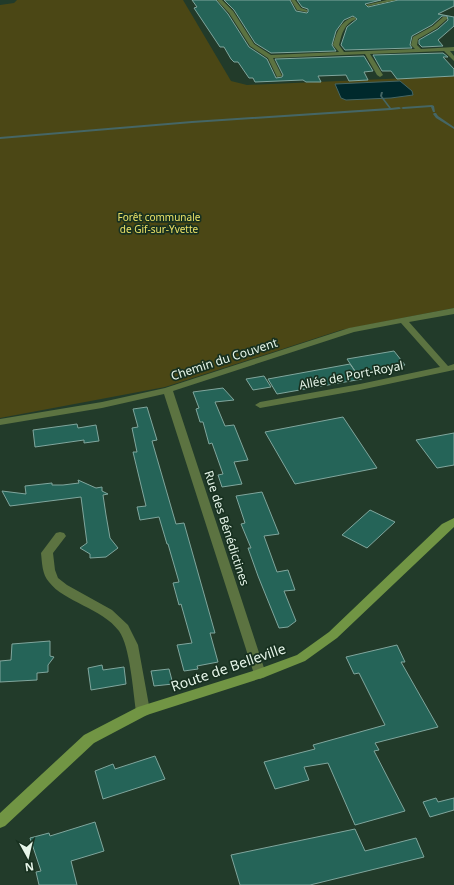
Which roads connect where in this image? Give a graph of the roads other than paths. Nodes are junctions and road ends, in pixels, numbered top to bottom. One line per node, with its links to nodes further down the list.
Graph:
1 (220, 0): 13 (street)
2 (292, 0): 5 (street)
3 (395, 0): 4 (street)
4 (368, 5)
5 (305, 11)
6 (354, 18): 11 (street)
7 (445, 18): 10 (street)
8 (445, 49): 9 (street); 10 (street); 14 (street)
9 (454, 49)
10 (419, 50): 12 (street)
11 (342, 53): 12 (street); 13 (street)
12 (367, 53): 15 (street)
13 (270, 58): 16 (street)
14 (454, 60)
15 (380, 74)
16 (279, 76)
17 (454, 311): 18 (street, Chemin du Couvent)
18 (403, 320): 19 (street, Allée de Port-Royal); 20 (street, Chemin du Couvent)
19 (450, 367): 21 (street, Allée de Port-Royal)
20 (168, 390): 22 (street, Chemin du Couvent); 25 (street, Rue des Bénédictines)
21 (260, 404)
22 (0, 422)
23 (454, 522): 25 (street, Route de Belleville)
24 (60, 536): 26 (street)
25 (260, 674): 26 (street, Route de Belleville)
26 (143, 711): 27 (street, Route de Belleville)
27 (0, 822)

